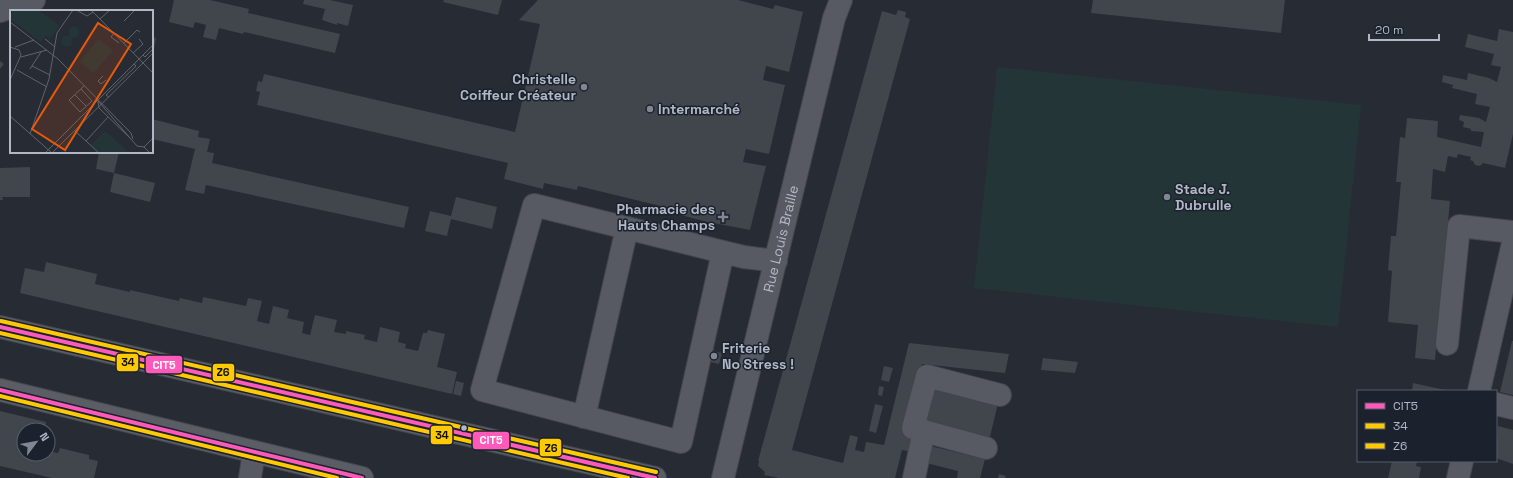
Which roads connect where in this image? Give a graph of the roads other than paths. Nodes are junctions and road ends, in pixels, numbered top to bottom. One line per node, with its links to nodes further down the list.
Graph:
1 (34, 0): 3 (street)
2 (841, 0): 8 (street, Rue Louis Braille)
3 (0, 11)
4 (627, 228): 7 (street); 16 (street); 16 (street)
5 (1513, 232): 10 (street)
6 (1513, 243): 12 (street)
7 (723, 252): 8 (street); 16 (street)
8 (776, 262): 24 (street, Rue Louis Braille)
9 (0, 327): 23 (main road)
10 (1447, 344)
11 (0, 390): 19 (main road)
12 (1479, 390)
13 (1000, 395): 17 (street)
14 (1497, 404): 15 (street)
15 (1513, 408)
16 (584, 417)
17 (924, 432): 18 (street); 25 (street)
18 (986, 448)
19 (254, 452): 21 (street); 22 (main road)
20 (1462, 462): 26 (street)
21 (250, 478)
22 (362, 478)
23 (655, 478)
24 (723, 478)
25 (914, 478)
26 (1458, 478)

